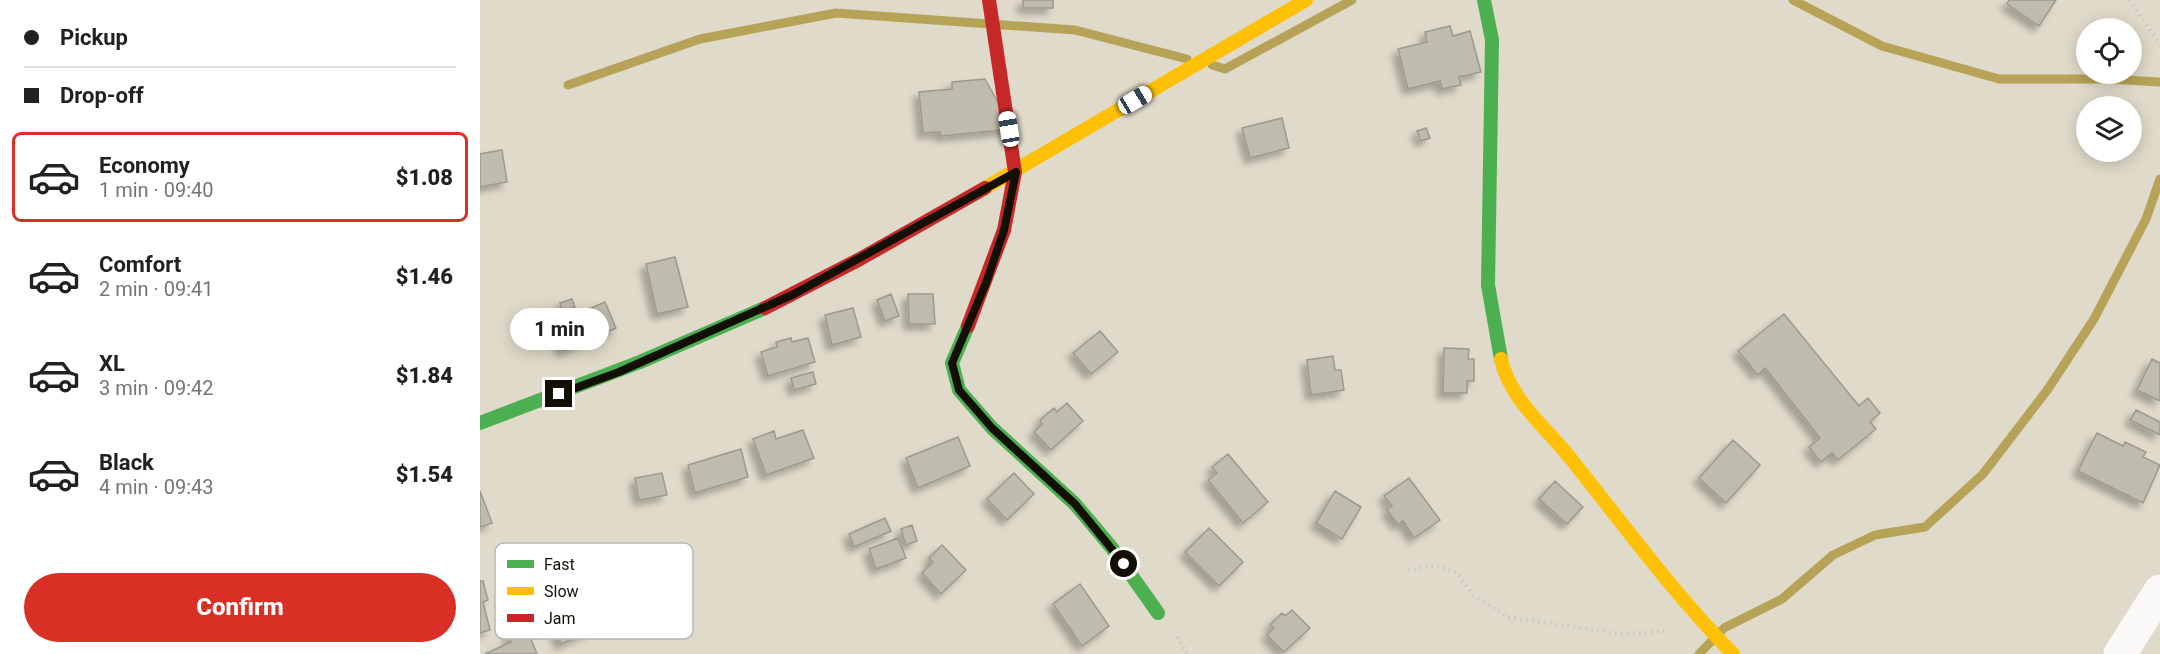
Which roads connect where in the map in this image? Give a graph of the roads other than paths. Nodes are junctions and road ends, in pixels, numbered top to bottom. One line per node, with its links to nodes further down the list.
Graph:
1 (989, 0): 4 (street)
2 (1306, 0): 4 (street)
3 (1484, 0): 8 (street)
4 (1016, 172): 5 (street); 7 (street)
5 (480, 423)
6 (2160, 591): 9 (street)
7 (1158, 613)
8 (1733, 654)
9 (2120, 654)

